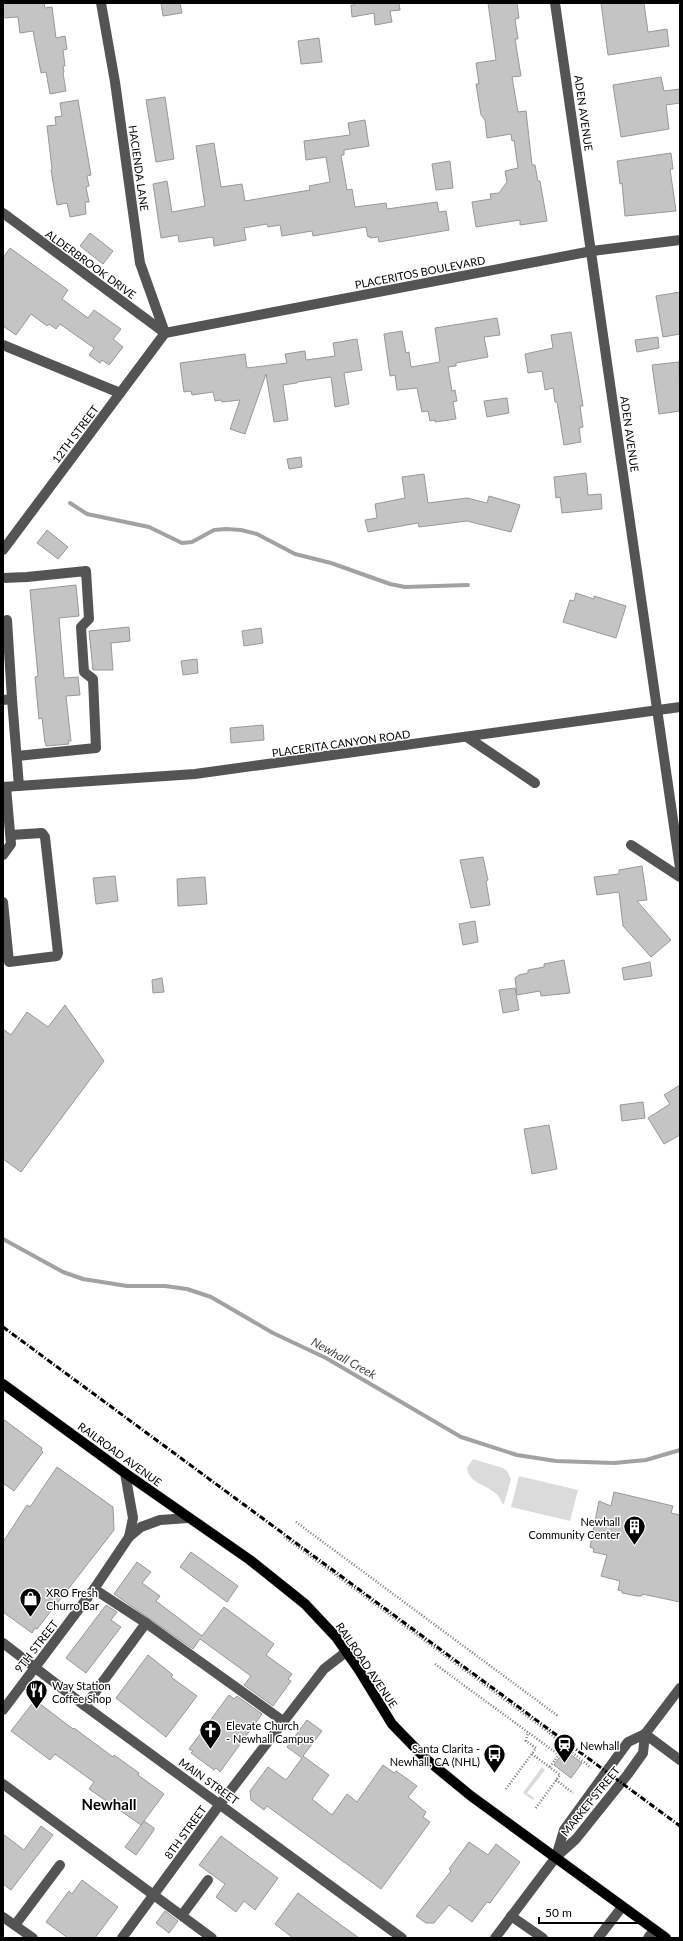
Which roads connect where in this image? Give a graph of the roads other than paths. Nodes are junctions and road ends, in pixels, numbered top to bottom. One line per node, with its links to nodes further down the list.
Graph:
1 (101, 3): 6 (street, HACIENDA LANE)
2 (555, 3): 5 (street, ADEN AVENUE)
3 (3, 213): 6 (street, ALDERBROOK DRIVE)
4 (680, 240): 5 (street, PLACERITOS BOULEVARD)
5 (592, 251): 6 (street, PLACERITOS BOULEVARD); 14 (street, ADEN AVENUE)
6 (166, 333): 8 (street, 12TH STREET)
7 (3, 345): 8 (street)
8 (120, 393): 9 (street, 12TH STREET)
9 (3, 550)
10 (3, 578): 16 (street)
11 (7, 620): 12 (street)
12 (8, 700): 16 (street)
13 (680, 707): 14 (street, PLACERITA CANYON ROAD)
14 (657, 711): 15 (street, PLACERITA CANYON ROAD); 23 (street, ADEN AVENUE)
15 (467, 737): 17 (street); 18 (street, PLACERITA CANYON ROAD)
16 (17, 756): 18 (street)
17 (535, 783)
18 (20, 786): 19 (street, PLACERITA CANYON ROAD)
19 (5, 787): 20 (street)
20 (11, 835): 22 (street); 25 (street)
21 (631, 845): 24 (street)
22 (3, 855)
23 (680, 868)
24 (680, 877)
25 (3, 902)
26 (3, 1384): 27 (main road, RAILROAD AVENUE)
27 (125, 1473): 28 (main road, RAILROAD AVENUE); 29 (street, 9TH STREET)
28 (188, 1518): 29 (street, 9TH STREET); 33 (main road, RAILROAD AVENUE)
29 (129, 1537): 30 (street, 9TH STREET)
30 (94, 1589): 31 (street); 34 (street, 9TH STREET)
31 (146, 1623): 36 (street); 38 (street)
32 (3, 1643): 34 (street, MAIN STREET)
33 (346, 1652): 38 (street, 8TH STREET); 43 (main road, RAILROAD AVENUE)
34 (34, 1667): 36 (street, MAIN STREET); 37 (street, 9TH STREET)
35 (680, 1688): 39 (street, MARKET STREET)
36 (85, 1706): 42 (street, MAIN STREET)
37 (3, 1710)
38 (283, 1722): 42 (street, 8TH STREET)
39 (645, 1734): 40 (street); 43 (street, MARKET STREET); 43 (street, MARKET STREET)
40 (680, 1760)
41 (3, 1784): 46 (street)
42 (220, 1804): 46 (street, 8TH STREET); 56 (street, MAIN STREET)
43 (556, 1857): 47 (main road, RAILROAD AVENUE); 50 (street, MARKET STREET)
44 (60, 1865): 52 (street)
45 (208, 1880): 49 (street)
46 (154, 1895): 49 (street); 54 (street, 8TH STREET)
47 (622, 1907): 51 (main road, RAILROAD AVENUE); 59 (street)
48 (3, 1916): 52 (street)
49 (182, 1916): 55 (street)
50 (511, 1916): 57 (street, MARKET STREET); 58 (street)
51 (654, 1930): 60 (street); 61 (main road, RAILROAD AVENUE)
52 (18, 1931): 53 (street)
53 (34, 1938)
54 (122, 1938)
55 (212, 1938)
56 (402, 1938)
57 (495, 1938)
58 (543, 1938)
59 (598, 1938)
60 (648, 1938)
61 (666, 1938)

